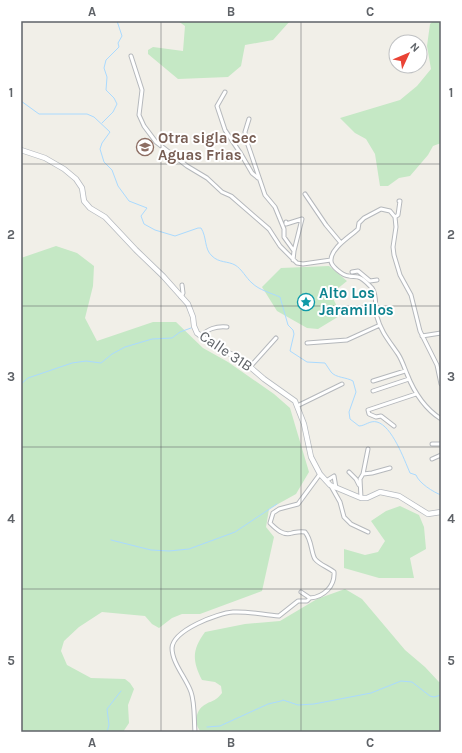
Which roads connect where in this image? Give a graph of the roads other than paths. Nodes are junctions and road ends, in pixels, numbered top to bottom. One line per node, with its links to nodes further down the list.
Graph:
1 (131, 56): 12 (street)
2 (225, 92): 5 (street)
3 (249, 119): 5 (street)
4 (21, 150): 17 (street, Calle 31B)
5 (259, 179): 11 (street)
6 (305, 194): 10 (street)
7 (399, 200): 8 (street)
8 (395, 217): 10 (street); 22 (street)
9 (286, 222): 11 (street)
10 (341, 243): 13 (street)
11 (294, 251): 12 (street)
12 (293, 260): 13 (street)
13 (331, 260): 18 (street)
14 (352, 272): 15 (street)
15 (377, 280)
16 (182, 284): 17 (street)
17 (181, 297): 21 (street, Calle 31B)
18 (380, 325): 24 (street); 26 (street)
19 (227, 327): 21 (street)
20 (441, 333): 22 (street)
21 (200, 336): 25 (street, Calle 31B)
22 (422, 336): 29 (street)
23 (276, 338): 25 (street)
24 (307, 343)
25 (250, 367): 33 (street, Calle 31B)
26 (405, 371): 27 (street); 28 (street)
27 (409, 378): 31 (street); 32 (street)
28 (373, 381)
29 (441, 381)
30 (342, 384): 33 (street)
31 (373, 391)
32 (416, 394): 34 (street); 35 (street)
33 (297, 406): 43 (street, Calle 31B)
34 (441, 419)
35 (394, 426)
36 (432, 444): 37 (street)
37 (441, 444)
38 (368, 449): 44 (street)
39 (441, 455): 40 (street)
40 (432, 459)
41 (390, 468): 44 (street)
42 (349, 472): 47 (street)
43 (320, 474): 45 (street, Calle 31B); 52 (street)
44 (363, 474): 47 (street)
45 (326, 481): 46 (street, Calle 31B); 46 (street)
46 (334, 487): 48 (street, Calle 31B); 50 (street)
47 (360, 487): 48 (street)
48 (361, 498): 49 (street)
49 (441, 512)
50 (368, 532)
51 (301, 592): 52 (street)
52 (310, 598): 53 (street)
53 (195, 732)

